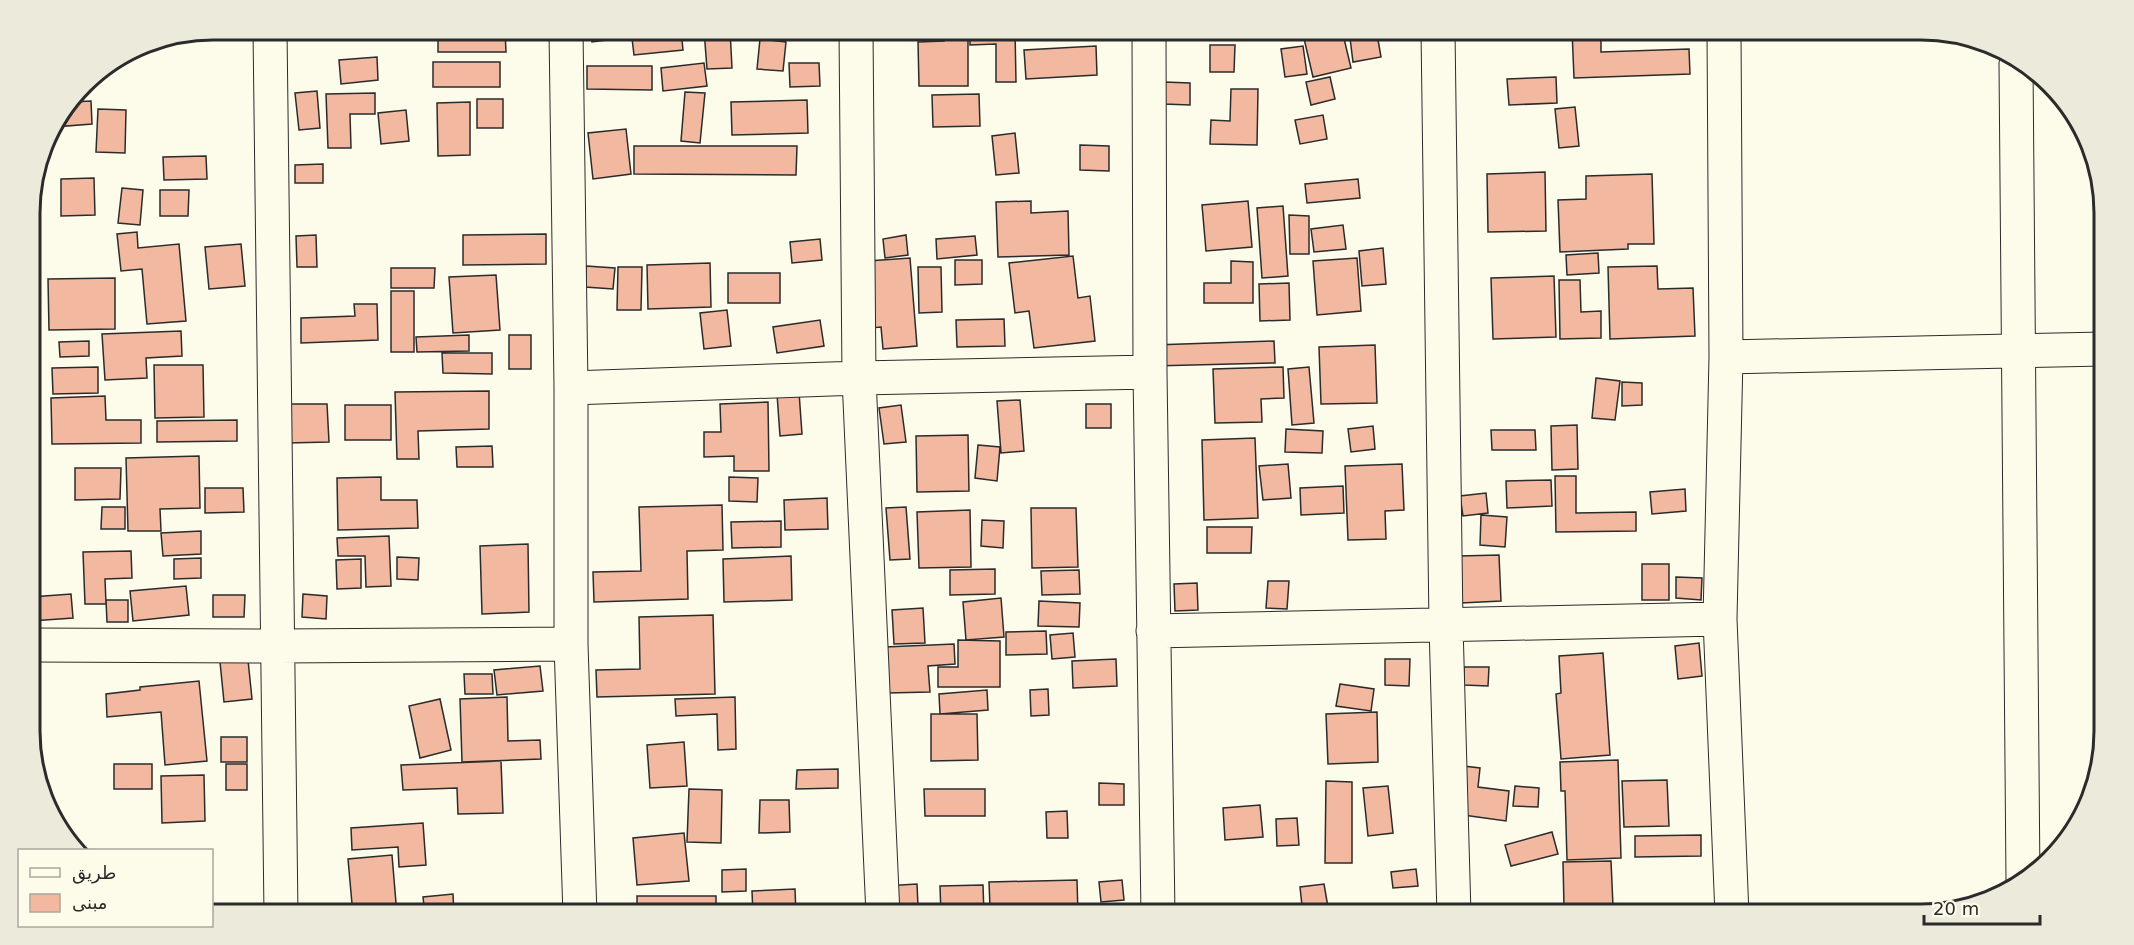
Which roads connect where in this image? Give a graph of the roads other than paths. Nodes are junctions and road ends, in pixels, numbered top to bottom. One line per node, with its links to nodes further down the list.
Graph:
1 (270, 40): 19 (street)
2 (566, 40): 13 (street)
3 (856, 40): 12 (street)
4 (1149, 40): 11 (street)
5 (1438, 40): 15 (street)
6 (1724, 40): 10 (street)
7 (2016, 70): 9 (street)
8 (2094, 349): 9 (street)
9 (2019, 351): 10 (street); 20 (street)
10 (1726, 357): 14 (street)
11 (1150, 372): 12 (street); 16 (street)
12 (859, 378): 13 (street); 23 (street)
13 (571, 388): 17 (street)
14 (1720, 619): 15 (street); 26 (street)
15 (1446, 625): 16 (street); 25 (street)
16 (1153, 631): 24 (street)
17 (571, 644): 19 (street); 22 (street)
18 (40, 645): 19 (street)
19 (279, 646): 21 (street)
20 (2023, 871)
21 (281, 904)
22 (580, 904)
23 (883, 904)
24 (1158, 904)
25 (1454, 904)
26 (1732, 904)

